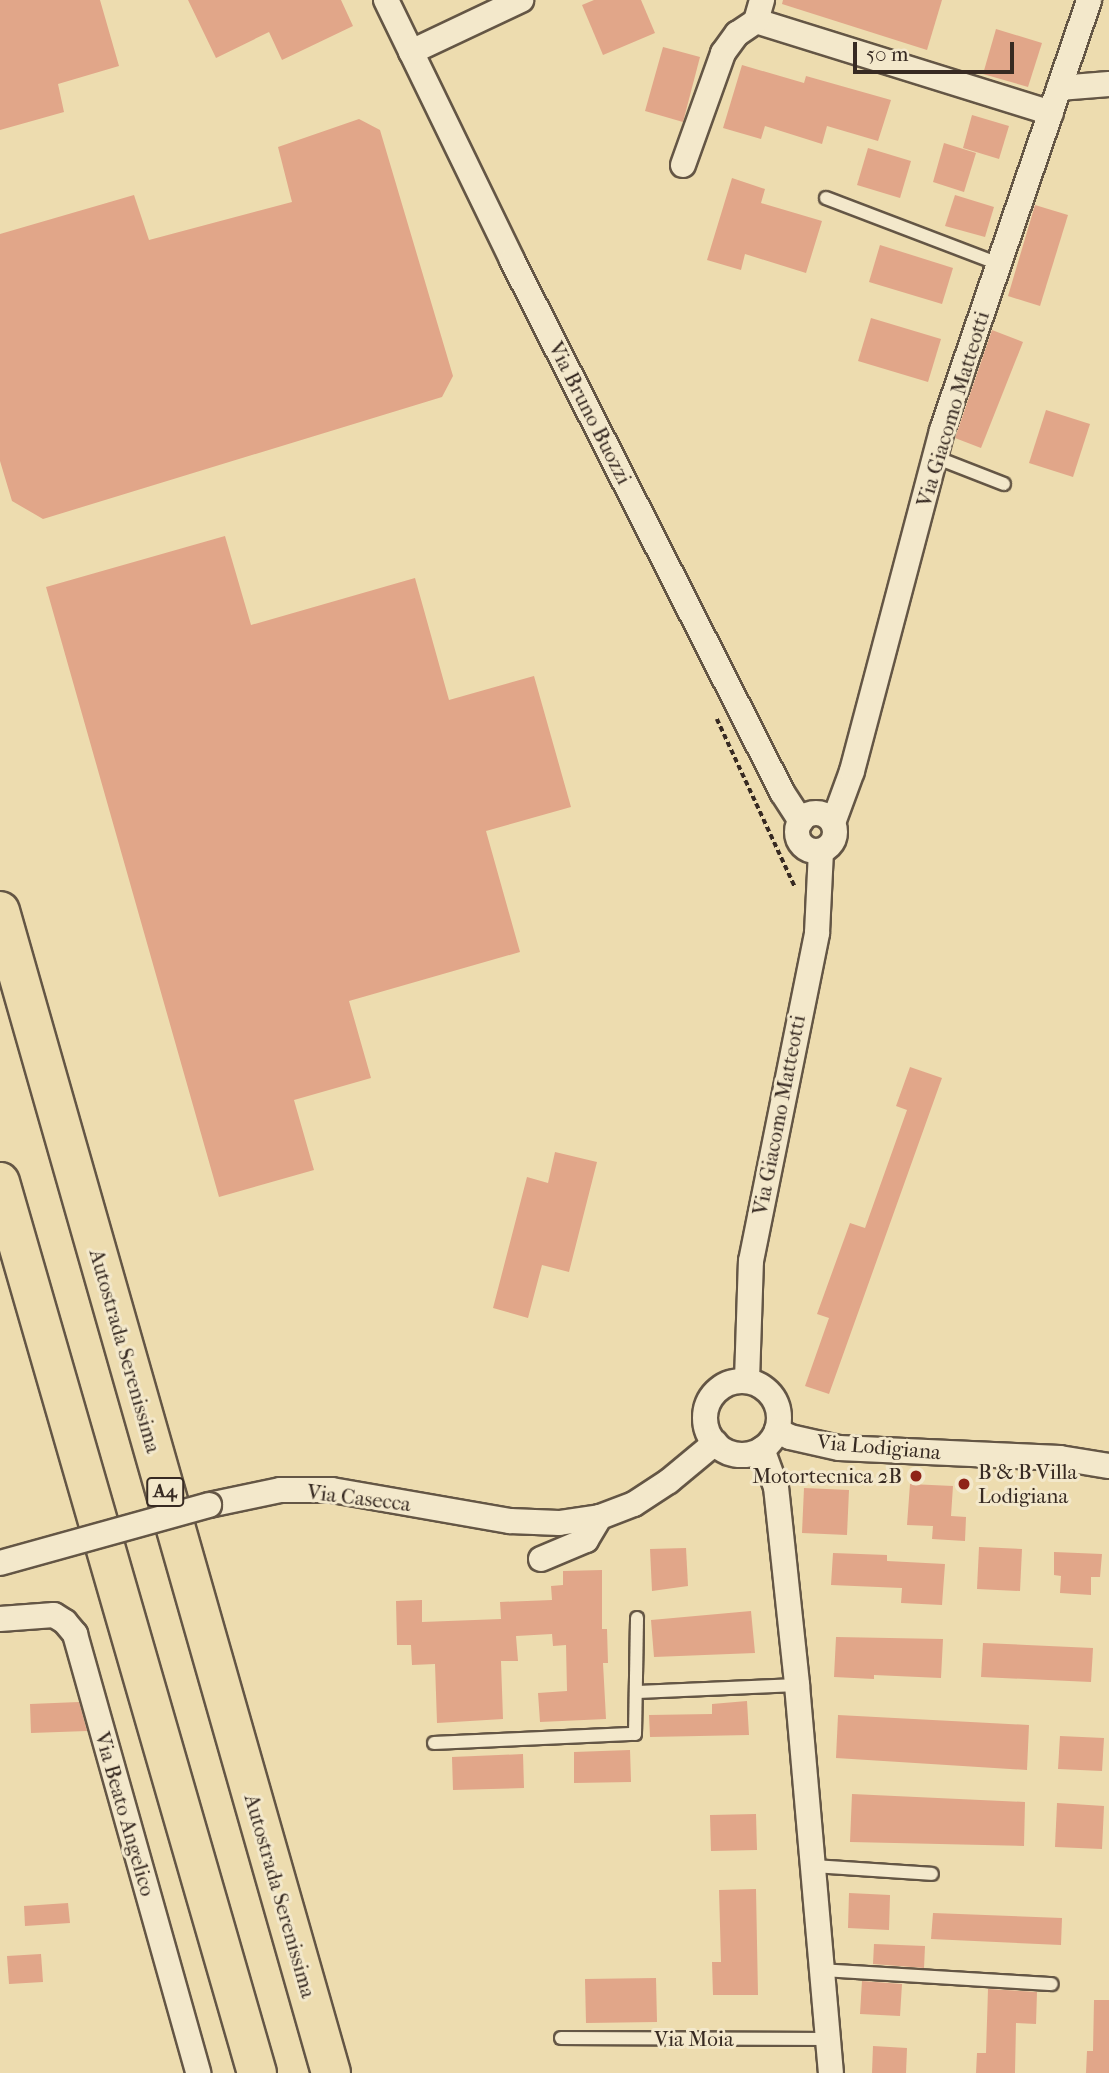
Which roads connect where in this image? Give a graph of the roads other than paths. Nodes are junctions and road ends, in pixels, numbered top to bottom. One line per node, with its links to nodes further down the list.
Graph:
1 (386, 0): 5 (street, Via Bruno Buozzi)
2 (521, 0): 5 (street)
3 (1089, 0): 7 (street, Via Giacomo Matteotti)
4 (759, 10): 8 (street); 9 (street)
5 (411, 52): 14 (street, Via Bruno Buozzi)
6 (1109, 84): 7 (street)
7 (1059, 88): 8 (street, Via Giacomo Matteotti)
8 (1051, 113): 11 (street, Via Giacomo Matteotti)
9 (683, 164)
10 (826, 198): 11 (lane)
11 (999, 264): 12 (street, Via Giacomo Matteotti)
12 (935, 457): 13 (lane); 15 (street, Via Giacomo Matteotti)
13 (1004, 484)
14 (801, 821): 15 (street); 16 (street)
15 (833, 823): 16 (street, Via Giacomo Matteotti)
16 (821, 851): 19 (street, Via Giacomo Matteotti)
17 (0, 911): 39 (highway, Autostrada Serenissima / A4)
18 (0, 1182): 38 (highway)
19 (747, 1380): 20 (street); 21 (street)
20 (769, 1440): 21 (street); 22 (street, Via Lodigiana); 28 (street)
21 (715, 1443): 23 (street, Via Casecca)
22 (1109, 1466)
23 (600, 1517): 24 (street, Via Casecca); 25 (street, Via Casecca, bridge)
24 (541, 1559)
25 (0, 1563)
26 (637, 1618): 29 (lane)
27 (0, 1619): 37 (street, Via Beato Angelico)
28 (797, 1685): 29 (lane); 31 (street)
29 (638, 1692): 30 (lane)
30 (434, 1743)
31 (812, 1866): 32 (lane); 33 (street)
32 (932, 1874)
33 (821, 1970): 34 (lane); 36 (street)
34 (1052, 1984)
35 (561, 2038): 36 (lane, Via Moia)
36 (826, 2039): 40 (street)
37 (198, 2073)
38 (257, 2073)
39 (331, 2073)
40 (831, 2073)

